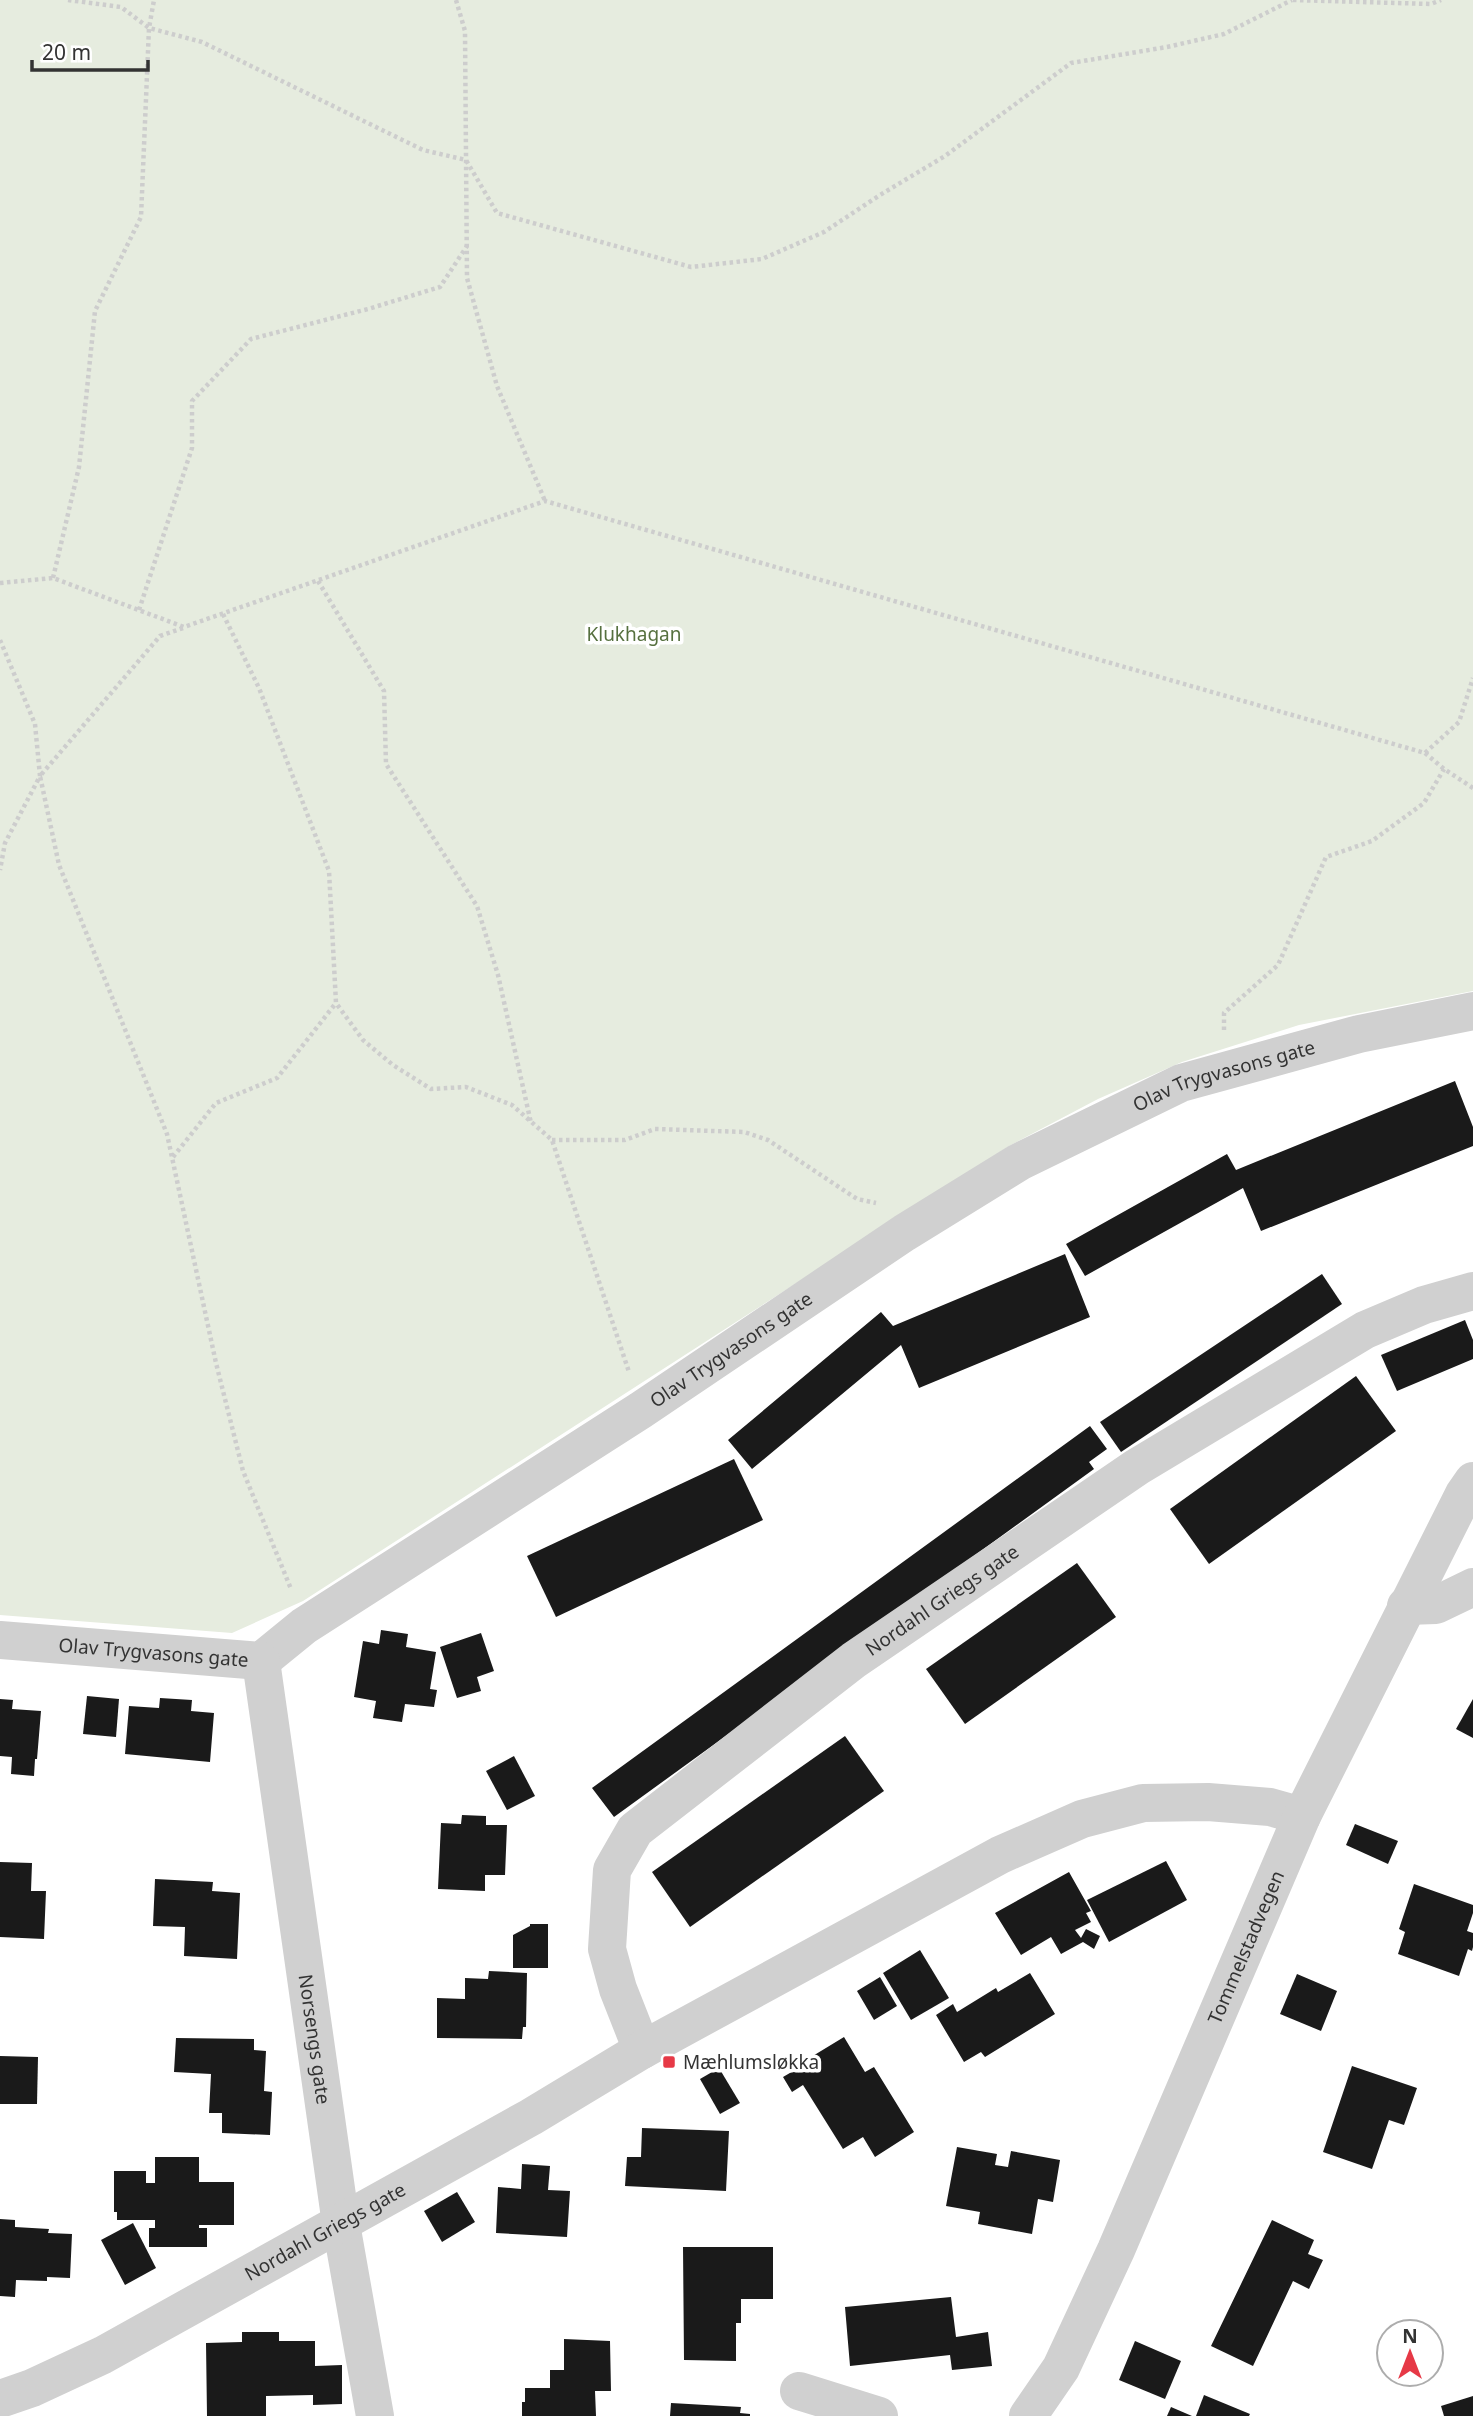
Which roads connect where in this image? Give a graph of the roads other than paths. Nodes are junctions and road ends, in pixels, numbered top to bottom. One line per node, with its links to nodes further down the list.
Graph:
1 (1473, 1011): 7 (street, Olav Trygvasons gate)
2 (1473, 1292): 9 (street, Nordahl Griegs gate)
3 (1473, 1481): 5 (street, Tommelstadvegen)
4 (1473, 1587): 5 (street)
5 (1406, 1606): 8 (street, Tommelstadvegen)
6 (0, 1640): 7 (street, Olav Trygvasons gate)
7 (261, 1661): 10 (street, Norsengs gate)
8 (1302, 1816): 9 (street, Nordahl Griegs gate); 15 (street, Tommelstadvegen)
9 (642, 2050): 10 (street, Nordahl Griegs gate)
10 (341, 2224): 12 (street, Nordahl Griegs gate); 13 (street, Norsengs gate)
11 (799, 2391): 14 (street)
12 (0, 2399)
13 (375, 2416)
14 (878, 2416)
15 (1028, 2416)

